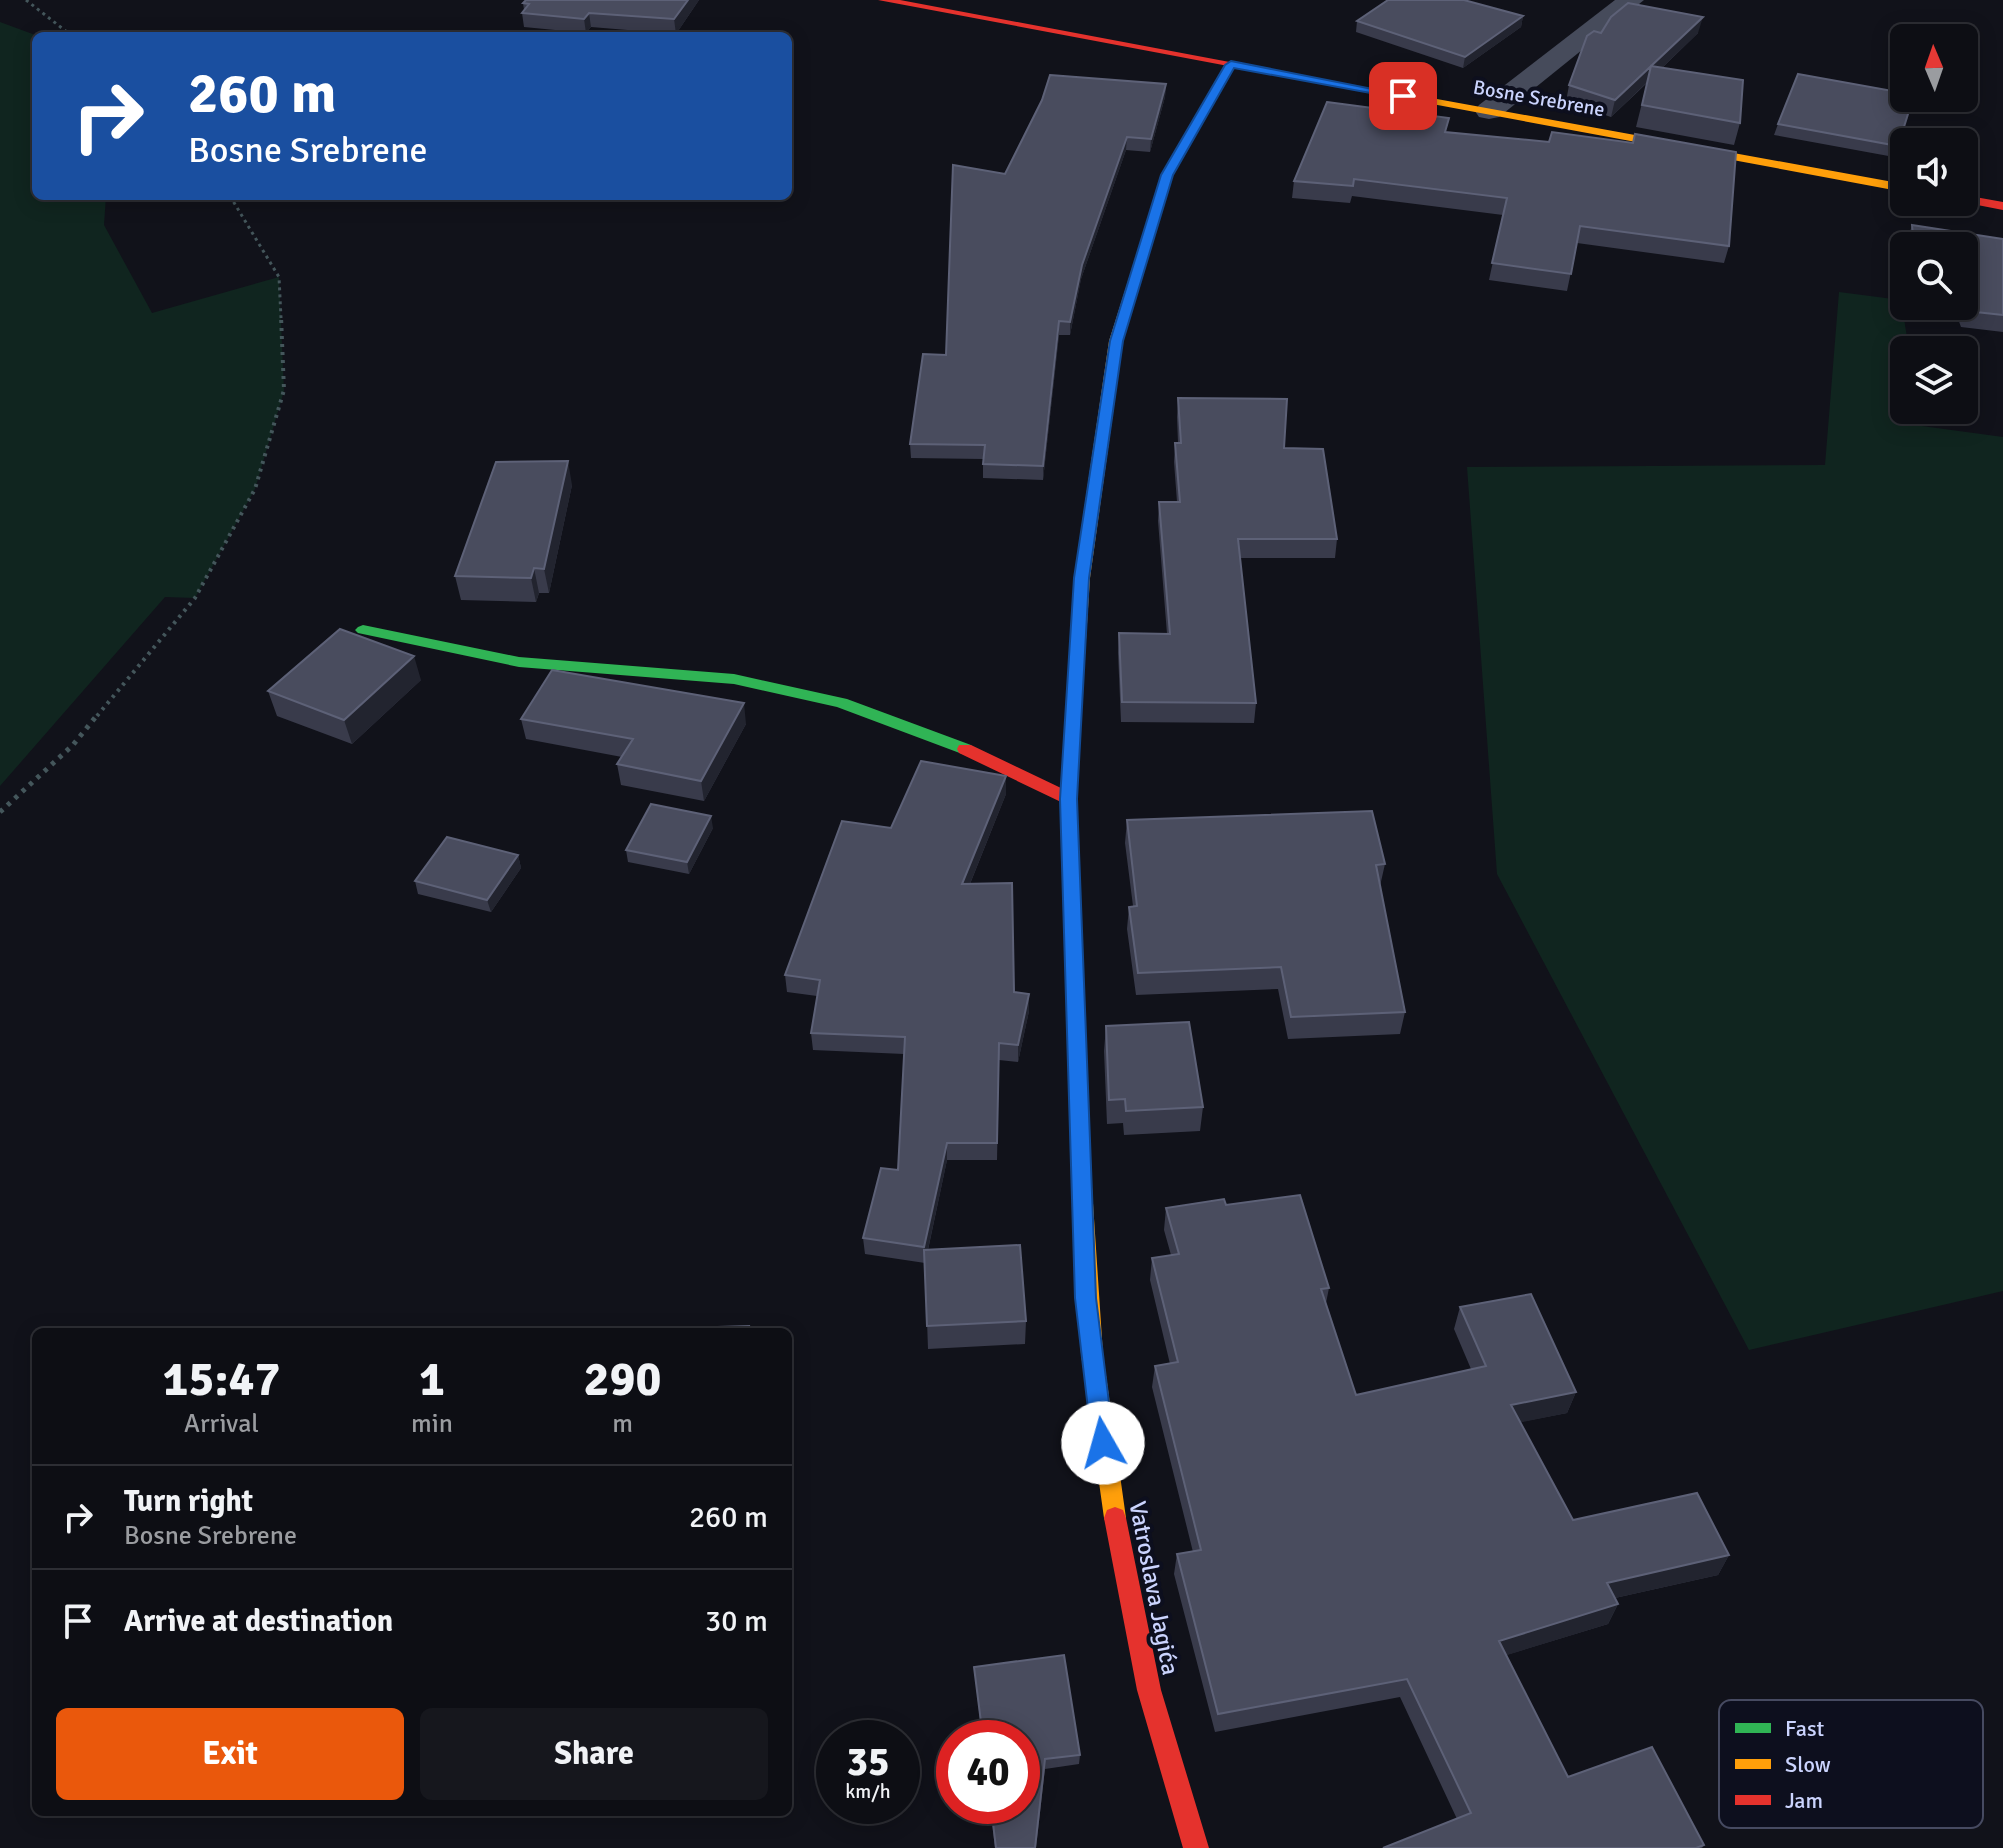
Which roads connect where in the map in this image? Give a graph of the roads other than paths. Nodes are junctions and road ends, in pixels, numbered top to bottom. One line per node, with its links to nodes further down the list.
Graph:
1 (883, 0): 3 (street, Bosne Srebrene)
2 (1631, 0): 4 (street)
3 (1231, 65): 4 (street, Bosne Srebrene); 9 (street, Vatroslava Jagića)
4 (1489, 111): 5 (street, Bosne Srebrene)
5 (1890, 185)
6 (1978, 202): 7 (street)
7 (2003, 206)
8 (363, 630): 9 (street)
9 (1069, 799): 10 (street, Vatroslava Jagića)
10 (1196, 1848)

